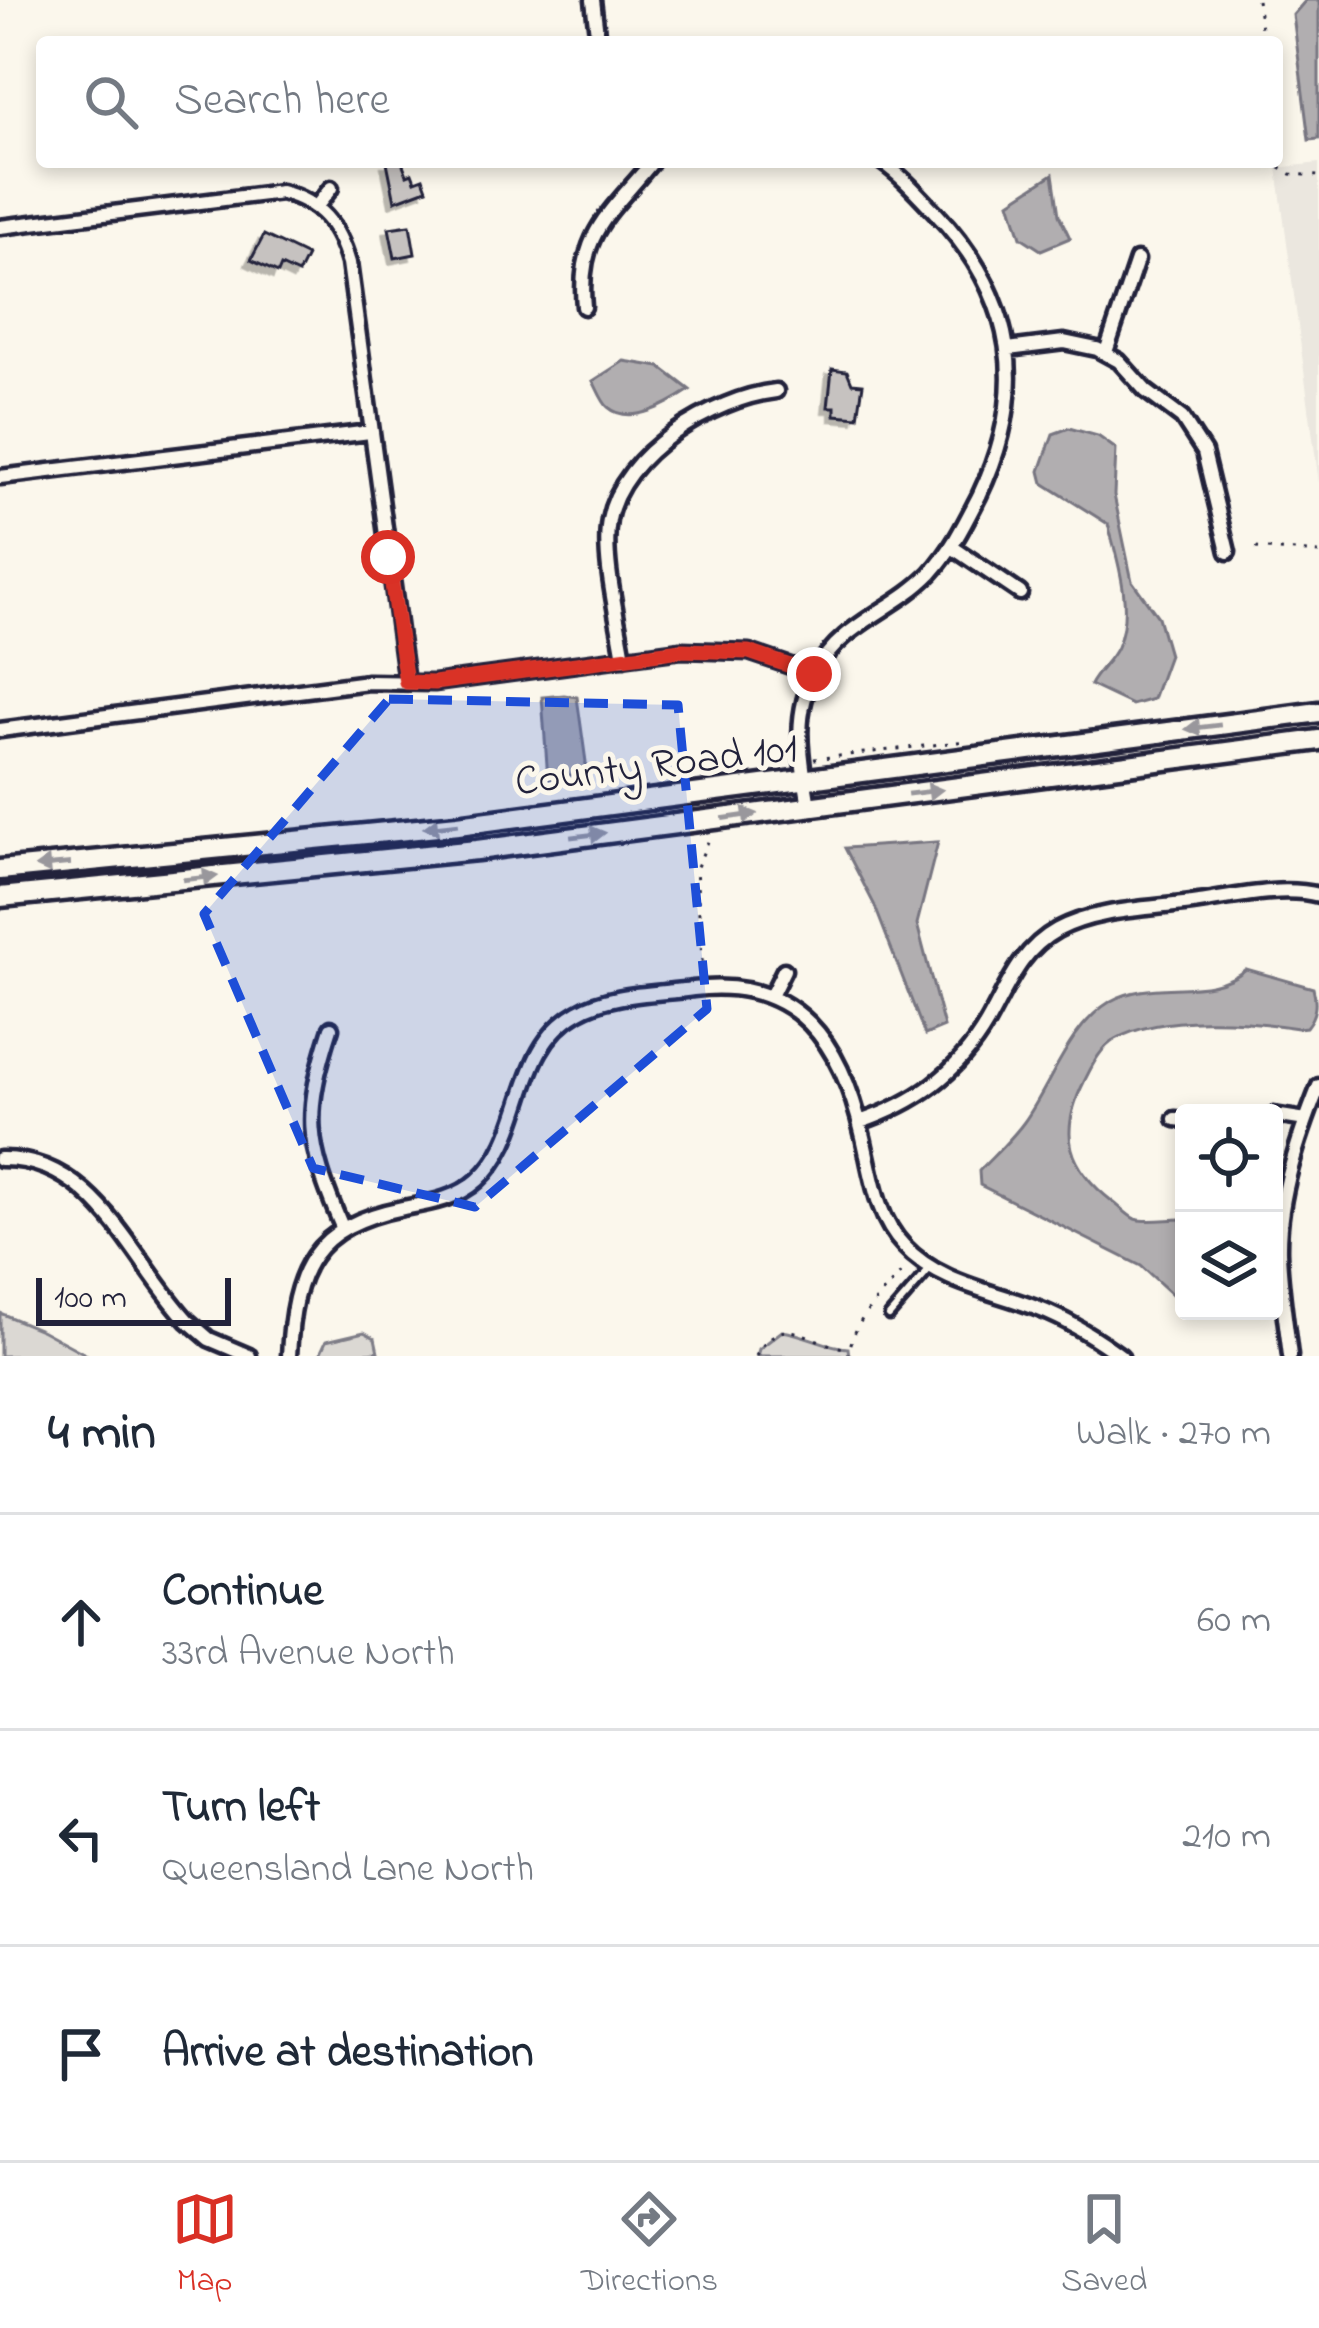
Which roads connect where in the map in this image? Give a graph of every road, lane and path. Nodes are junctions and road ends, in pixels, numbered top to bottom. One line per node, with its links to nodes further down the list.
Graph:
1 (592, 0): 3 (street)
2 (1257, 0): 4 (path)
3 (597, 36)
4 (1262, 36)
5 (646, 168): 15 (street)
6 (889, 168): 9 (street)
7 (904, 168): 9 (street)
8 (1280, 168): 10 (path)
9 (898, 175): 16 (street)
10 (1319, 176)
11 (331, 188): 12 (street)
12 (317, 206): 13 (street); 19 (street)
13 (0, 226)
14 (1137, 260): 17 (street)
15 (584, 307)
16 (1008, 349): 17 (street); 21 (street)
17 (1106, 352): 23 (street)
18 (776, 391): 26 (street)
19 (370, 432): 20 (street); 28 (street)
20 (0, 477)
21 (952, 547): 25 (street); 27 (street)
22 (1256, 548): 24 (path)
23 (1228, 552)
24 (1319, 553)
25 (1020, 593)
26 (624, 658): 27 (street); 28 (street)
27 (814, 674): 33 (street)
28 (406, 682): 30 (street)
29 (1319, 712): 33 (main road, County Road 101, one-way to 33)
30 (0, 730)
31 (1319, 740): 34 (main road, County Road 101, one-way to 31)
32 (967, 741): 33 (path)
33 (803, 770): 34 (street); 36 (main road, County Road 101, one-way to 36)
34 (809, 807): 38 (main road, County Road 101, one-way to 34)
35 (712, 832): 42 (path)
36 (0, 870)
37 (1319, 895): 40 (street)
38 (0, 897)
39 (1012, 942): 40 (street)
40 (1026, 954): 48 (street)
41 (784, 970): 43 (street)
42 (705, 988): 43 (street); 50 (street)
43 (771, 996): 48 (street)
44 (332, 1028): 50 (street)
45 (1319, 1086): 47 (street)
46 (1283, 1116): 47 (street)
47 (1306, 1120): 60 (street)
48 (860, 1122): 51 (street)
49 (0, 1159): 55 (street)
50 (342, 1227): 56 (street)
51 (916, 1258): 52 (street); 54 (path)
52 (931, 1268): 53 (lane); 59 (street)
53 (889, 1316)
54 (848, 1348): 57 (path); 58 (path)
55 (249, 1356)
56 (289, 1356)
57 (756, 1356)
58 (849, 1356)
59 (1121, 1356)
60 (1290, 1356)

